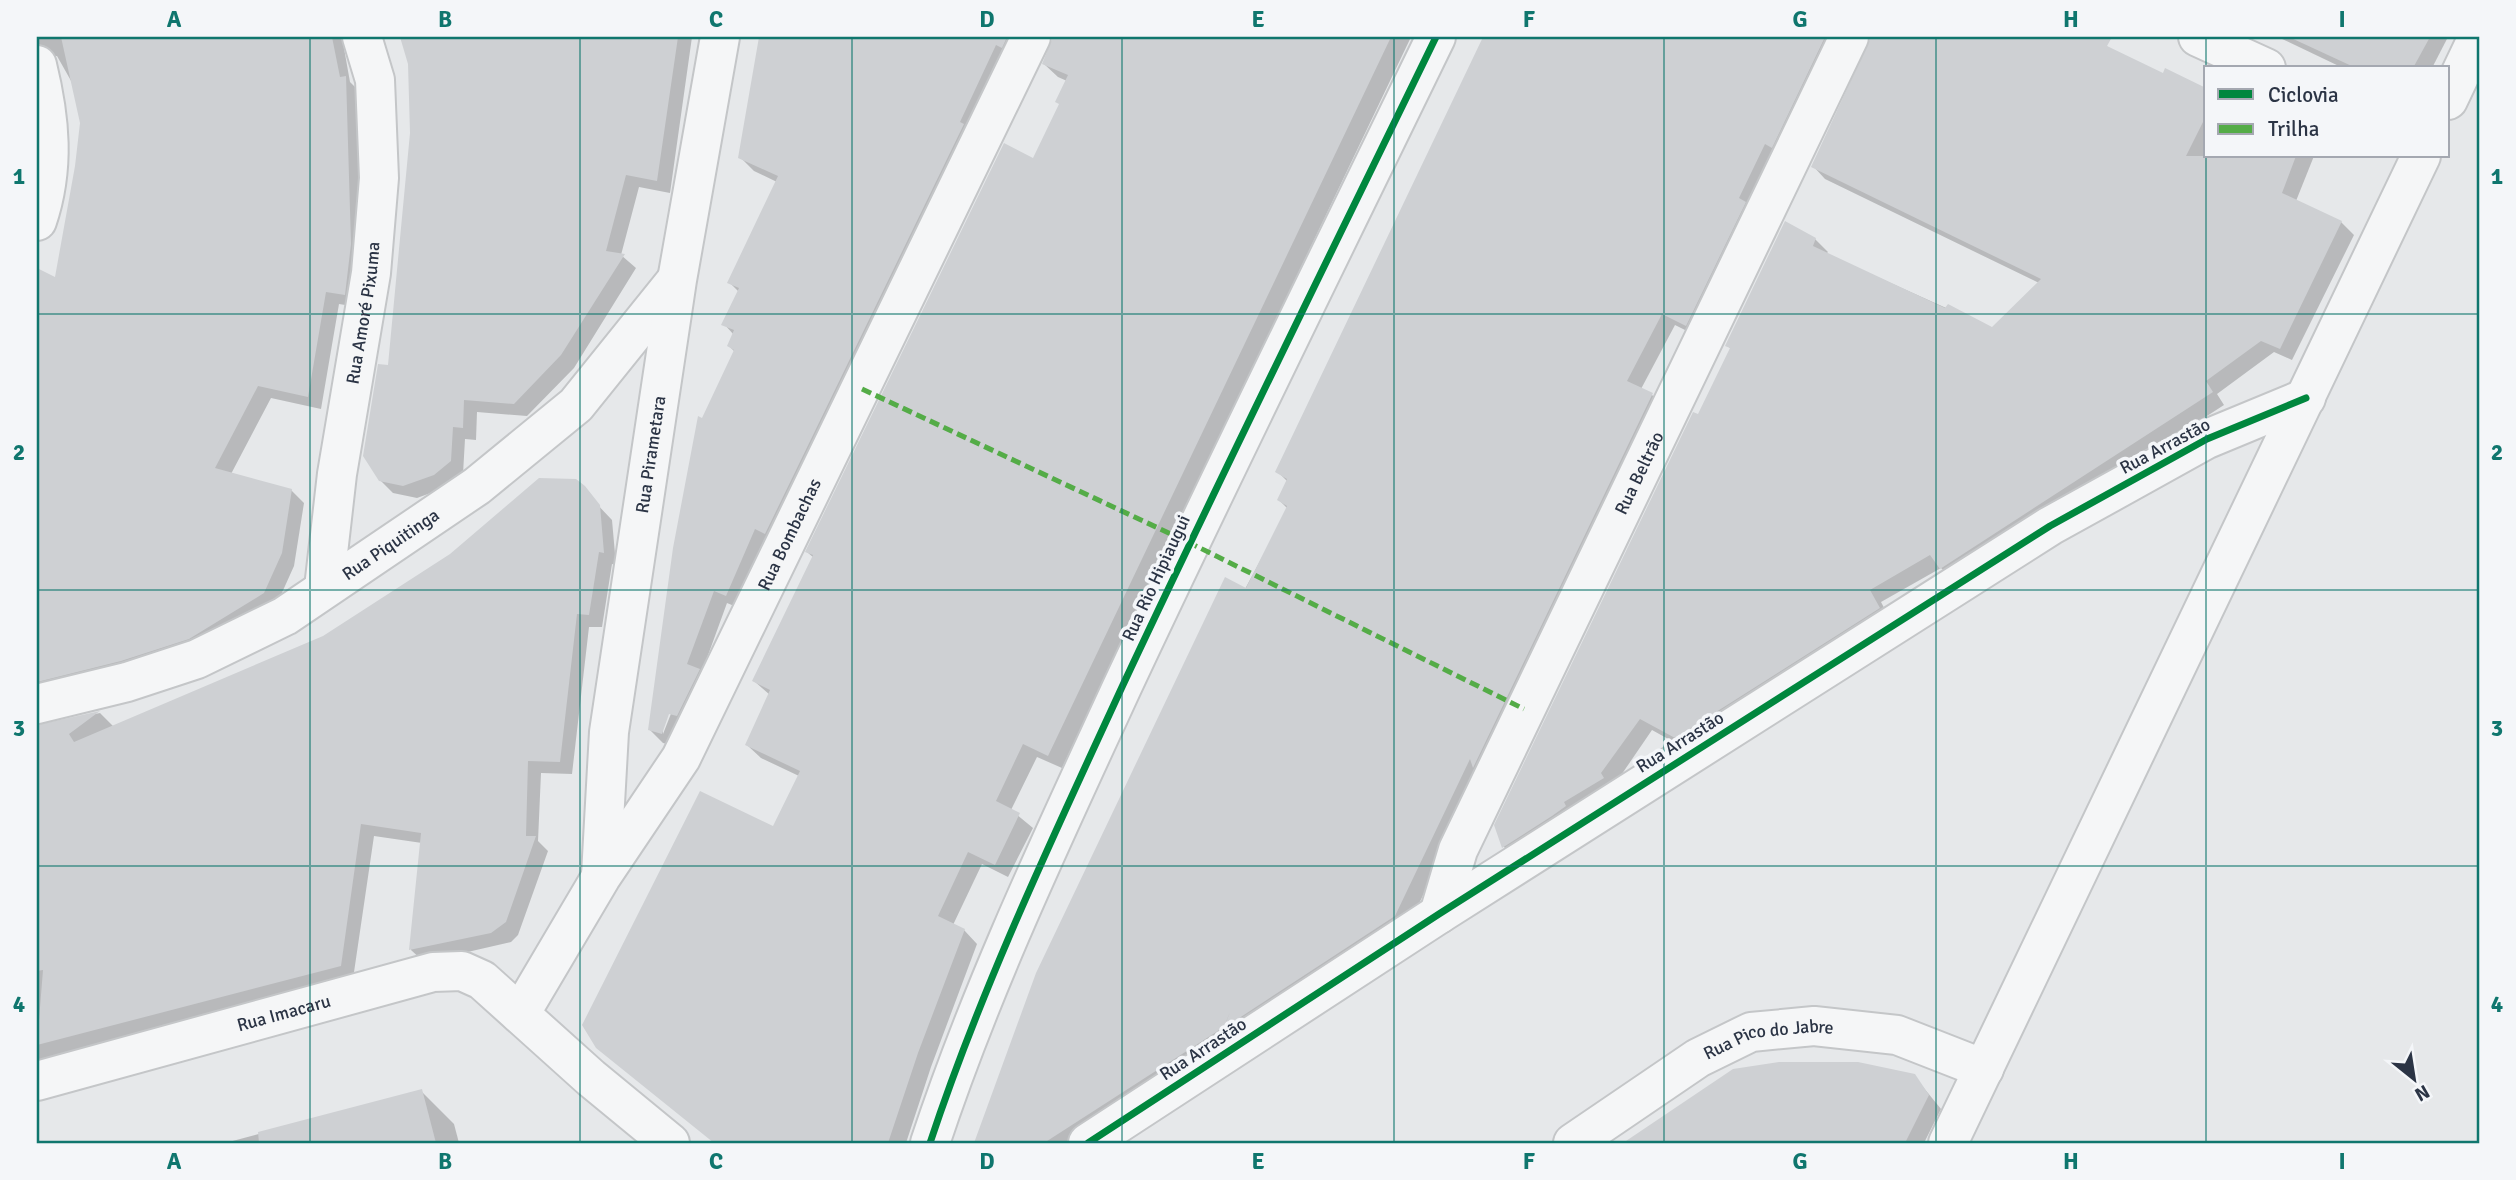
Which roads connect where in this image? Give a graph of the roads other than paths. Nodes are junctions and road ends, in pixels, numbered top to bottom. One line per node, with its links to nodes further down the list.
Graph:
1 (362, 37): 15 (street, Rua Amoré Pixuma)
2 (720, 37): 13 (street, Rua Pirametara)
3 (1031, 37): 17 (street, Rua Bombachas)
4 (1436, 37): 23 (street, Rua Rio Hipiaugui)
5 (1849, 37): 18 (street, Rua Beltrão)
6 (2198, 37): 9 (street)
7 (2478, 37): 10 (street)
8 (37, 65): 12 (street)
9 (2262, 66)
10 (2450, 96)
11 (2420, 158): 14 (street)
12 (37, 221)
13 (677, 280): 15 (street, Rua Piquitinga); 17 (street, Rua Pirametara)
14 (2306, 398): 18 (street, Rua Arrastão); 20 (street)
15 (324, 589): 16 (street, Rua Piquitinga)
16 (37, 704)
17 (601, 877): 19 (street, Rua Bombachas)
18 (1439, 914): 24 (street, Rua Arrastão)
19 (520, 1014): 21 (street, Rua Imacaru); 22 (street, Rua Imacaru)
20 (1984, 1069): 25 (street, Rua Pico do Jabre); 26 (street)
21 (37, 1081)
22 (670, 1143)
23 (930, 1143)
24 (1088, 1143)
25 (1573, 1143)
26 (1948, 1143)

